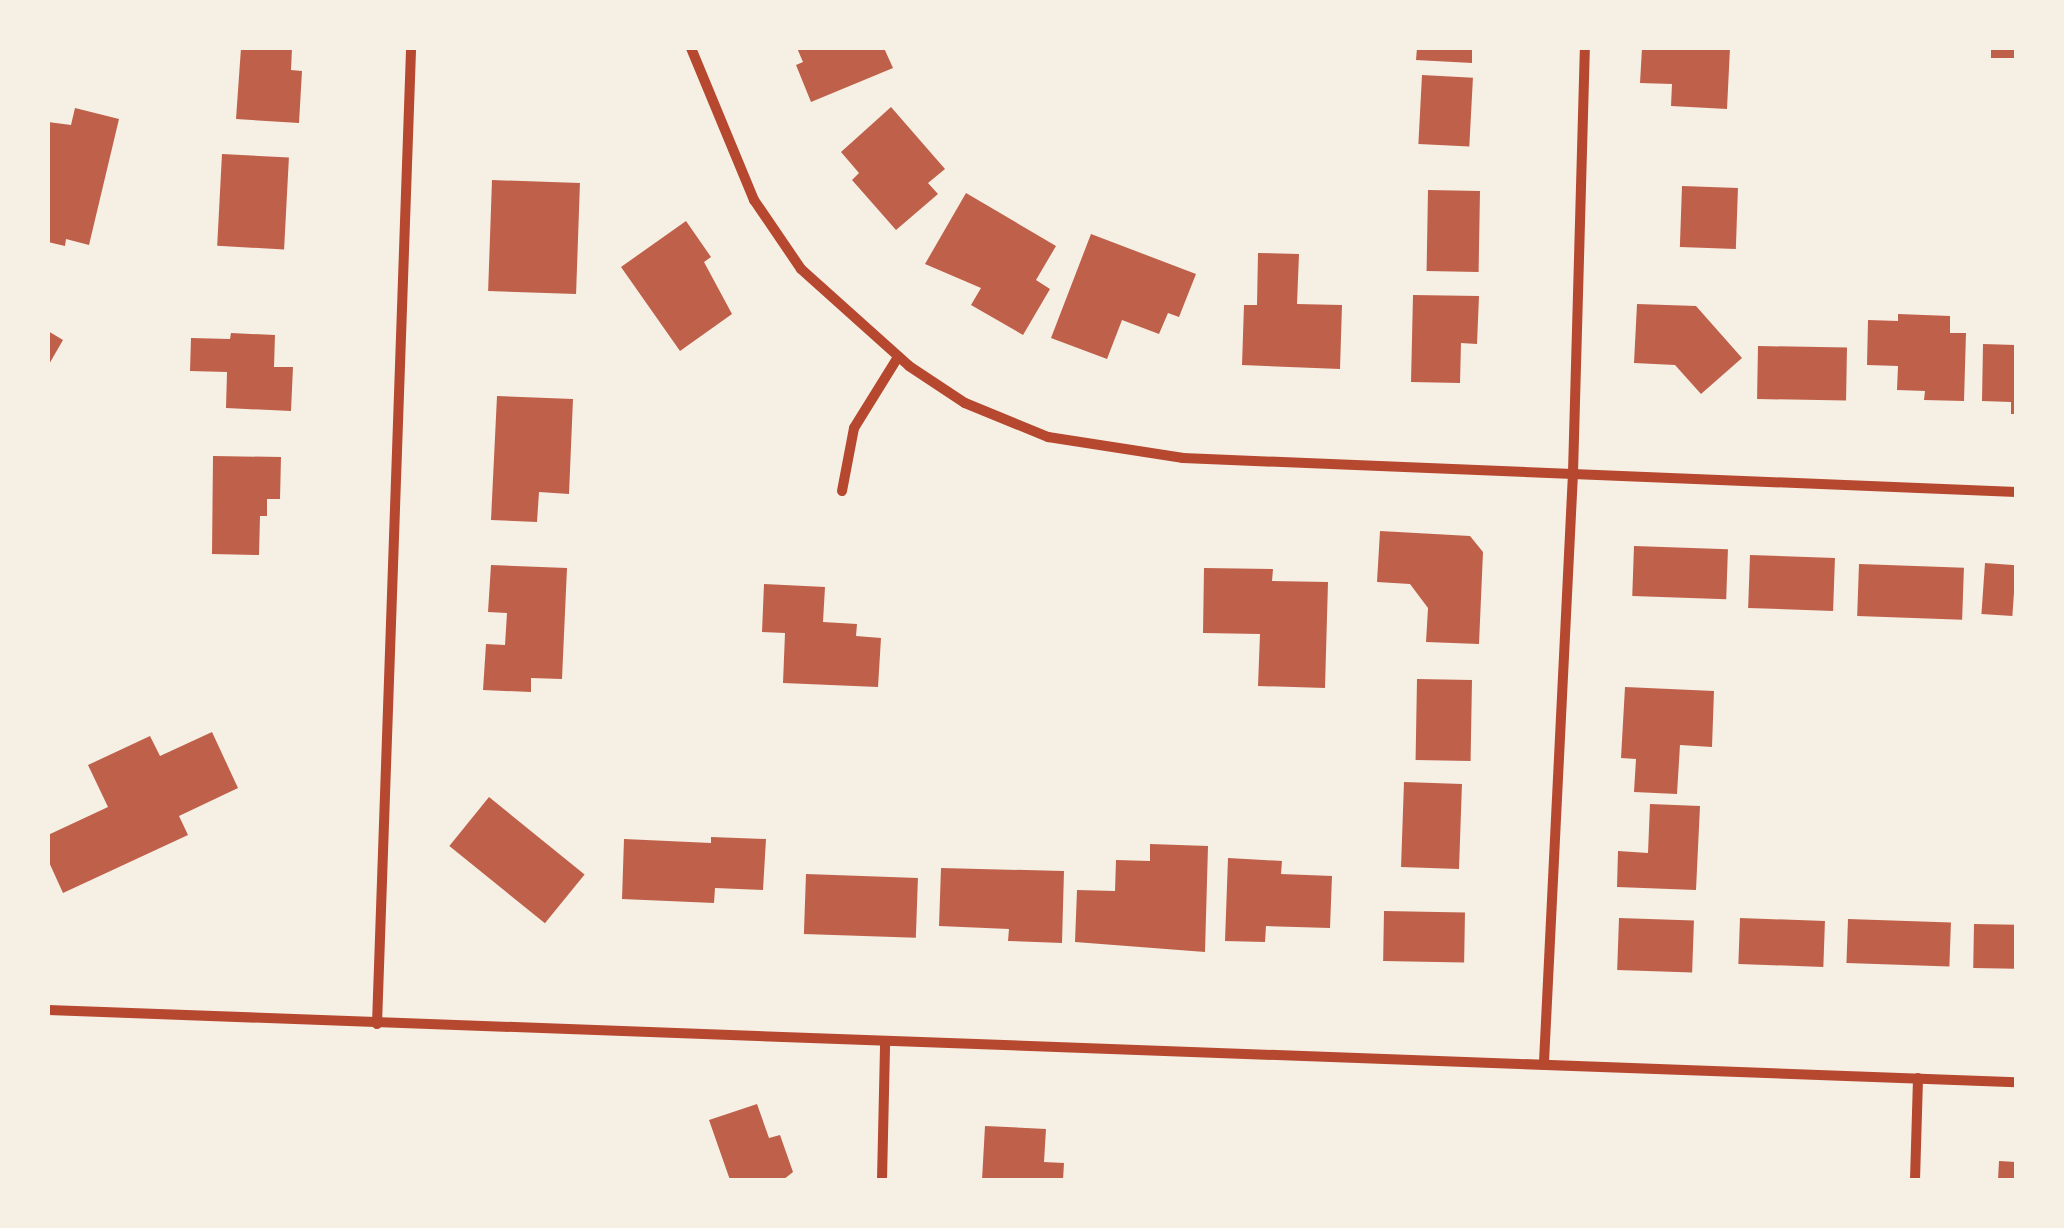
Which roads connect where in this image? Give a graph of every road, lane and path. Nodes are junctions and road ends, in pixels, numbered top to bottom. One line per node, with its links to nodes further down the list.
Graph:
1 (410, 48): 9 (street)
2 (691, 48): 4 (street)
3 (1585, 48): 5 (street)
4 (898, 357): 5 (street); 6 (street)
5 (1573, 473): 7 (street); 11 (street)
6 (842, 491)
7 (2016, 492)
8 (48, 1010): 9 (street)
9 (377, 1024): 10 (street)
10 (885, 1044): 11 (street); 14 (street)
11 (1544, 1062): 12 (street)
12 (1918, 1078): 13 (street); 15 (street)
13 (2016, 1082)
14 (882, 1180)
15 (1915, 1180)

